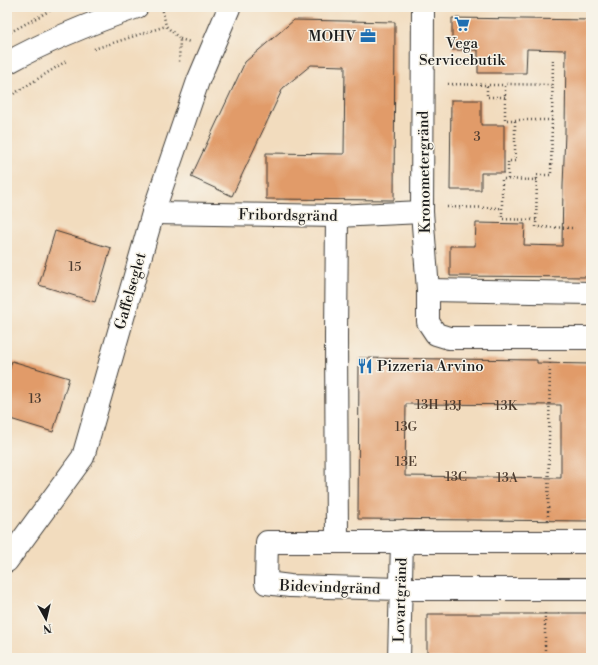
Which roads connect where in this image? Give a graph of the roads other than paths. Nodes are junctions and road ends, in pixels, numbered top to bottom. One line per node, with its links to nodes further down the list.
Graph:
1 (137, 7): 4 (street)
2 (228, 7): 6 (street, Gaffelseglet)
3 (423, 7): 5 (street, Kronometergränd)
4 (7, 63)
5 (422, 212): 7 (street, Fribordsgränd); 8 (street, Kronometergränd)
6 (153, 213): 7 (street, Fribordsgränd); 14 (street, Gaffelseglet)
7 (337, 216): 12 (street)
8 (428, 290): 9 (street); 10 (street, Kronometergränd)
9 (591, 293)
10 (591, 338)
11 (402, 541): 12 (street, Bidevindgränd); 13 (street, Bidevindgränd); 16 (street, Lovartgränd)
12 (337, 542): 16 (street, Bidevindgränd)
13 (591, 542)
14 (7, 560)
15 (591, 588): 16 (street, Bidevindgränd)
16 (400, 589): 17 (street, Lovartgränd)
17 (399, 658)

